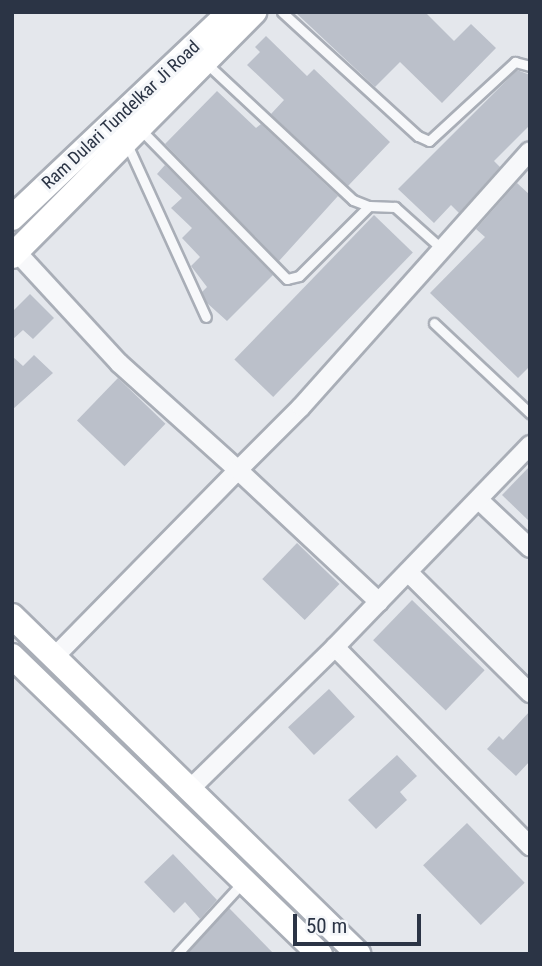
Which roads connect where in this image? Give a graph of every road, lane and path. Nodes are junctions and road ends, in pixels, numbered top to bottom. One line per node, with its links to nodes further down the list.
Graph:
1 (230, 12): 9 (street, Ram Dulari Tundelkar Ji Road)
2 (254, 12): 4 (street)
3 (282, 12): 5 (lane)
4 (205, 62): 6 (street); 8 (lane)
5 (530, 66)
6 (132, 135): 8 (lane); 11 (street); 12 (lane)
7 (530, 151): 10 (street)
8 (369, 206): 10 (lane)
9 (12, 218)
10 (442, 249): 16 (street)
11 (14, 252): 16 (street)
12 (206, 317)
13 (434, 323): 14 (lane)
14 (530, 412)
15 (530, 444): 17 (street)
16 (238, 470): 20 (street); 24 (street)
17 (479, 500): 18 (street); 19 (street)
18 (530, 548)
19 (408, 572): 20 (street); 25 (street)
20 (379, 602): 22 (street)
21 (12, 616): 24 (street)
22 (335, 647): 26 (street); 27 (street)
23 (12, 656): 28 (street)
24 (54, 657): 26 (street)
25 (530, 693)
26 (188, 791): 31 (street)
27 (530, 846)
28 (244, 881): 29 (lane); 30 (street)
29 (177, 954)
30 (320, 954)
31 (358, 954)

